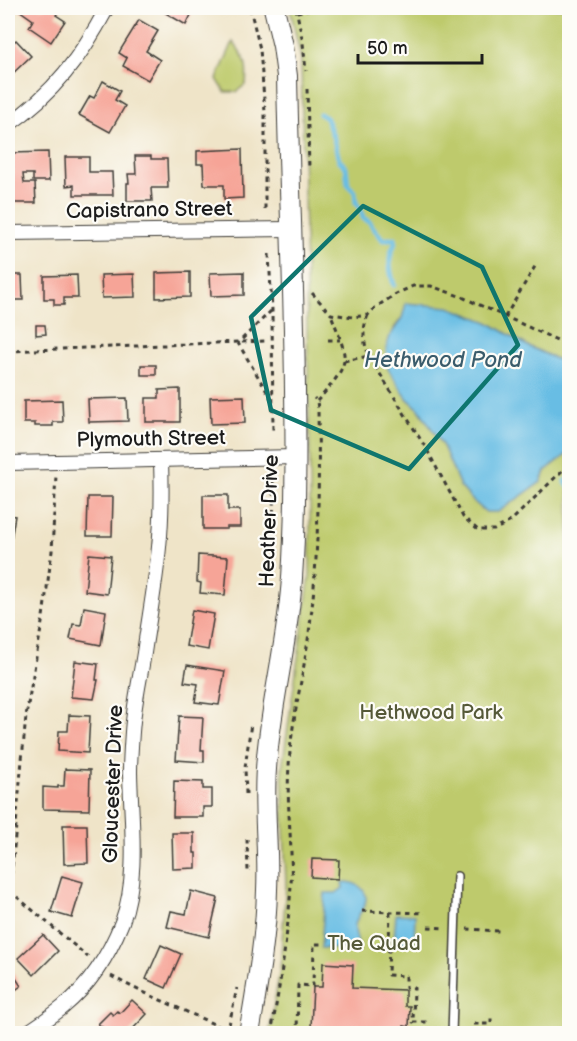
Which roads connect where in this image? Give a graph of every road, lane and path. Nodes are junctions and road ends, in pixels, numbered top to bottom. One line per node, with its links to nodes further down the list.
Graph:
1 (107, 8): 6 (street)
2 (250, 8): 7 (path)
3 (274, 8): 8 (street, Heather Drive)
4 (316, 8): 5 (path)
5 (297, 12)
6 (8, 125)
7 (265, 210)
8 (291, 229): 9 (street, Capistrano Street); 27 (street, Heather Drive)
9 (8, 233)
10 (269, 254): 13 (path)
11 (537, 263): 16 (path)
12 (310, 292): 14 (path)
13 (272, 310): 20 (path); 25 (path)
14 (331, 314): 15 (path); 18 (path)
15 (368, 315): 16 (path); 23 (path)
16 (505, 317): 21 (path)
17 (328, 340): 18 (path)
18 (340, 340): 24 (path)
19 (265, 341): 20 (path)
20 (238, 343): 22 (path); 25 (path)
21 (570, 346)
22 (8, 351)
23 (369, 356): 24 (path); 30 (path)
24 (344, 361): 49 (path)
25 (273, 401): 26 (path)
26 (273, 434)
27 (296, 457): 28 (street, Plymouth Street); 47 (street, Heather Drive)
28 (161, 461): 29 (street, Plymouth Street); 48 (street, Gloucester Drive)
29 (8, 463)
30 (570, 463)
31 (56, 475): 33 (path)
32 (457, 876): 51 (lane)
33 (9, 891): 42 (path)
34 (362, 911): 35 (path)
35 (390, 912): 36 (path); 45 (path)
36 (425, 913)
37 (428, 927): 38 (path)
38 (447, 928)
39 (465, 929): 40 (path)
40 (499, 935)
41 (322, 944): 50 (path)
42 (88, 957)
43 (107, 973): 47 (path)
44 (495, 1018): 46 (path)
45 (429, 1022)
46 (474, 1024)
47 (234, 1032)
48 (25, 1034)
49 (271, 1034)
50 (297, 1034)
51 (452, 1034)

